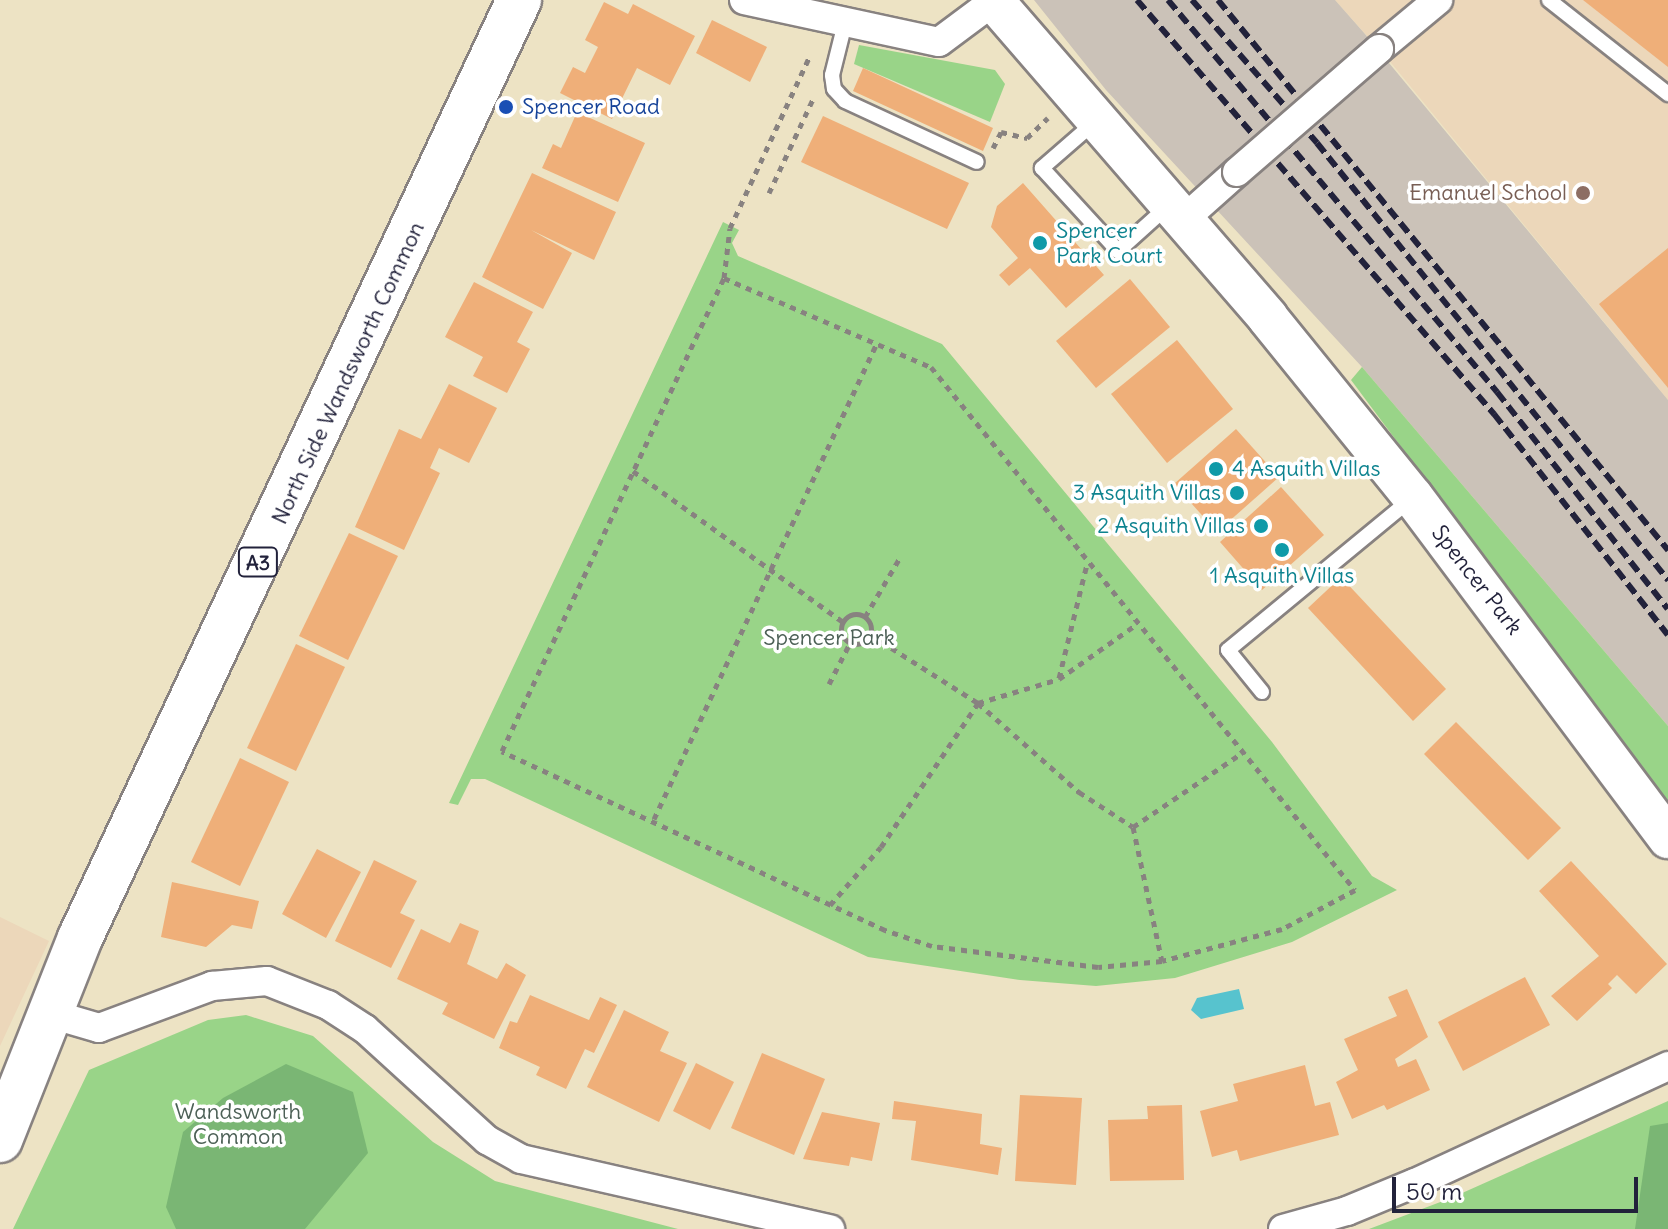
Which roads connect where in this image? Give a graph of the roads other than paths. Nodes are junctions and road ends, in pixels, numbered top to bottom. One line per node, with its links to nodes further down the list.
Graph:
1 (519, 0): 14 (highway, North Side Wandsworth Common / A3)
2 (744, 0): 6 (street, Spencer Park)
3 (994, 0): 6 (street, Spencer Park); 8 (main road, Spencer Park)
4 (1438, 0): 10 (street, bridge)
5 (1549, 0): 7 (lane)
6 (845, 23): 9 (lane)
7 (1668, 94)
8 (1097, 120): 10 (main road, Spencer Park); 10 (lane)
9 (977, 162)
10 (1176, 213): 11 (main road, Spencer Park)
11 (1413, 497): 12 (lane); 13 (main road, Spencer Park)
12 (1262, 692)
13 (1668, 838)
14 (51, 1014): 16 (highway, North Side Wandsworth Common / A3); 17 (street)
15 (1668, 1066): 18 (street)
16 (0, 1140)
17 (830, 1229)
18 (1283, 1229)

